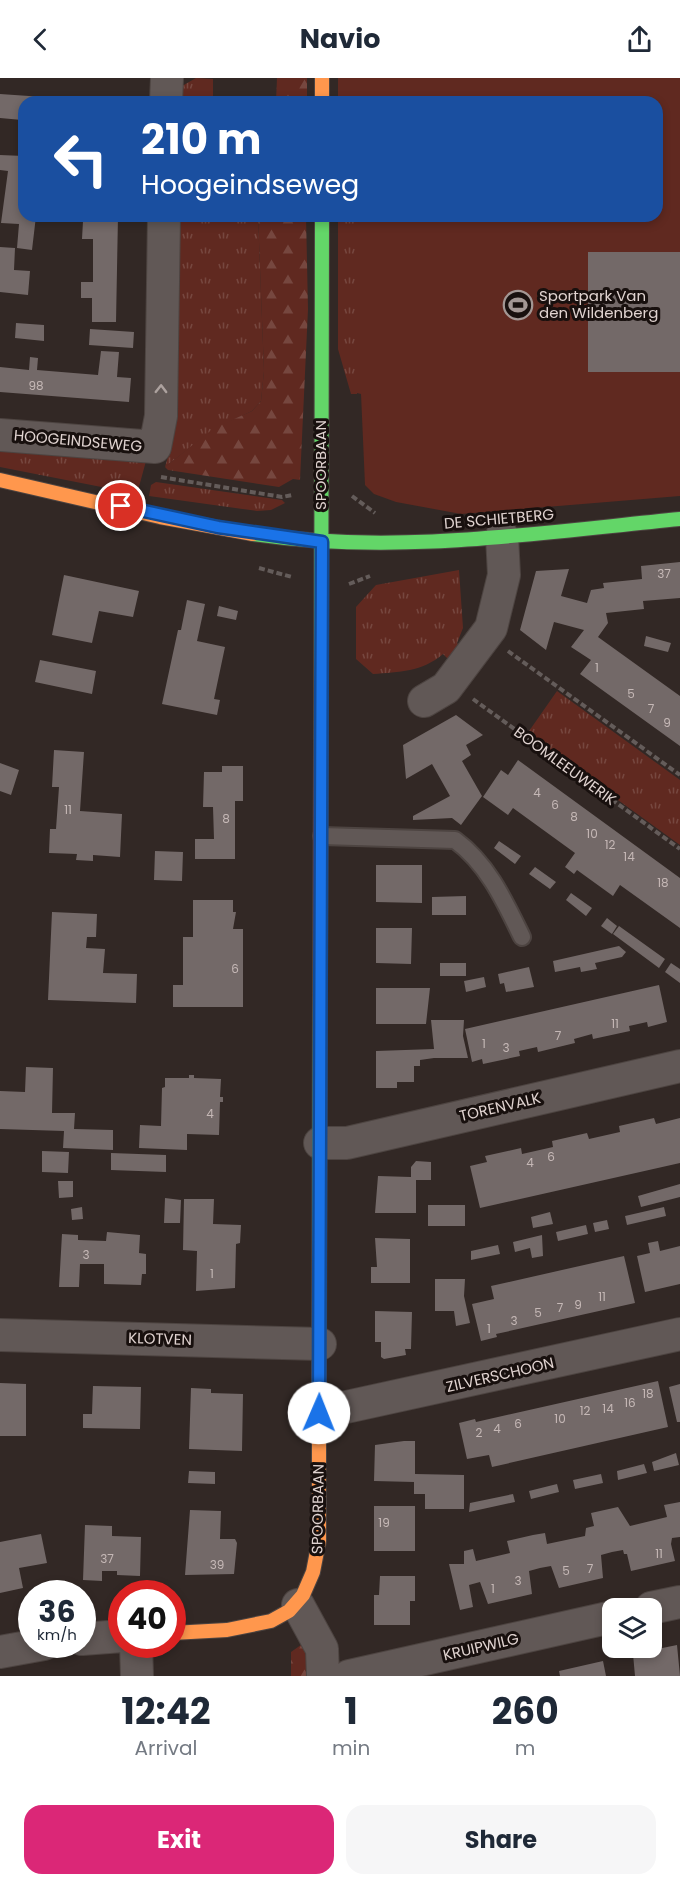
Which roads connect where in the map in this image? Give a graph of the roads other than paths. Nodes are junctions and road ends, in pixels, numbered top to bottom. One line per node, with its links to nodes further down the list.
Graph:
1 (167, 78): 3 (street)
2 (322, 78): 4 (street)
3 (166, 96)
4 (322, 96)
5 (164, 222): 7 (street, HOOGEINDSEWEG, one-way to 5)
6 (322, 222): 11 (street, SPOORBAAN)
7 (0, 435)
8 (0, 480): 11 (street)
9 (680, 519): 10 (street, DE SCHIETBERG)
10 (502, 536): 11 (street, DE SCHIETBERG); 12 (street)
11 (322, 542): 13 (street, SPOORBAAN)
12 (424, 700)
13 (322, 836): 14 (lane); 16 (street, SPOORBAAN)
14 (522, 937)
15 (680, 1066): 16 (street, TORENVALK)
16 (320, 1143): 19 (street, SPOORBAAN)
17 (680, 1334): 20 (street, ZILVERSCHOON)
18 (0, 1335): 19 (street, KLOTVEN)
19 (320, 1344): 20 (street, SPOORBAAN)
20 (319, 1413): 22 (street, SPOORBAAN)
21 (680, 1602): 23 (street)
22 (298, 1605): 25 (street); 30 (street)
23 (662, 1606)
24 (602, 1619): 31 (street, KRUIPWILG)
25 (186, 1632)
26 (18, 1649): 27 (street)
27 (0, 1652)
28 (136, 1658): 29 (street)
29 (137, 1676)
30 (323, 1676)
31 (349, 1676)

